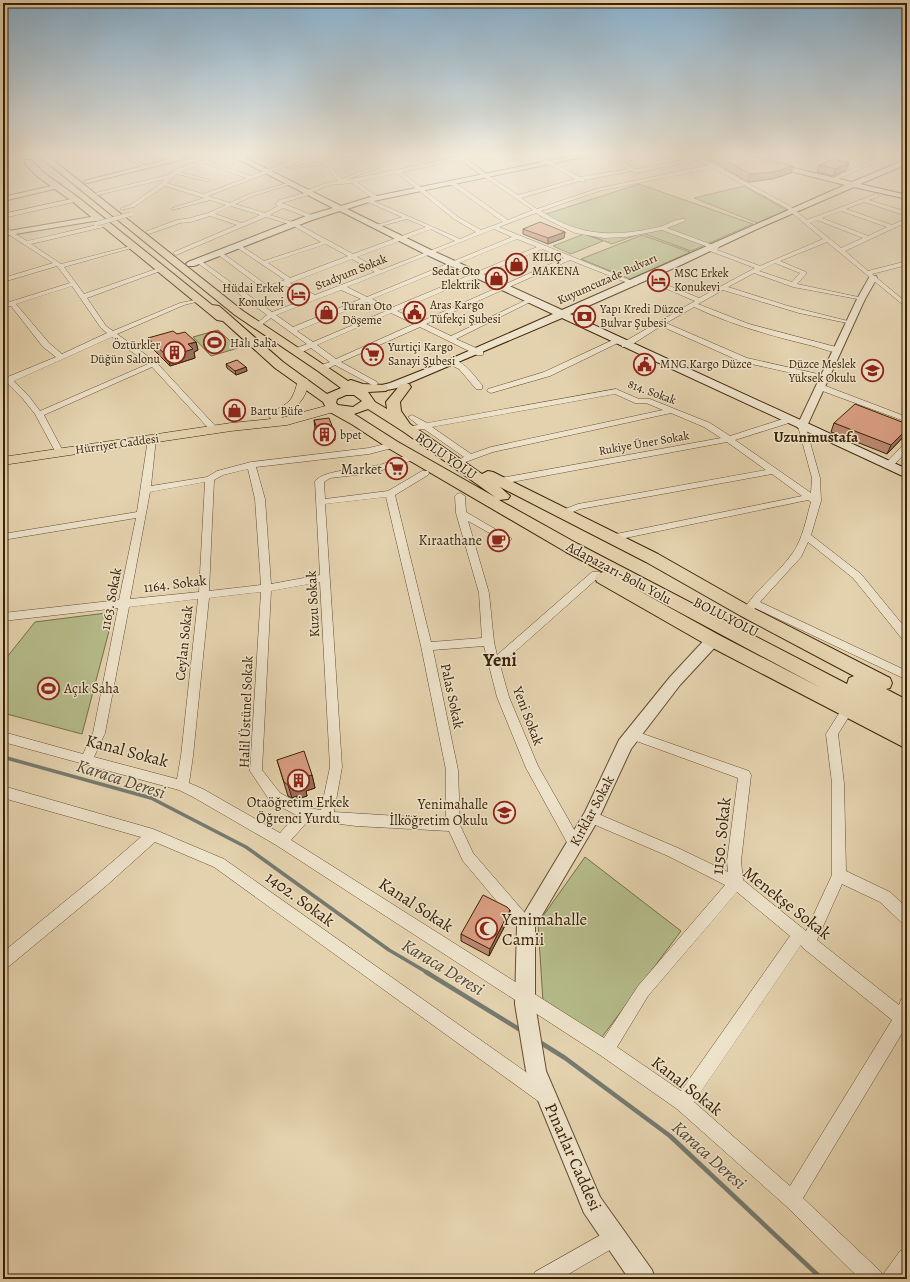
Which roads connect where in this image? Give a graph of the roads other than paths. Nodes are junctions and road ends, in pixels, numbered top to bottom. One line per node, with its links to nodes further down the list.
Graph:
1 (95, 216): 26 (highway)
2 (110, 216): 103 (highway, Adapazarı-Bolu Yolu)
3 (113, 216): 96 (highway, BOLU YOLU)
4 (114, 216): 26 (street, bridge)
5 (131, 216): 38 (highway)
6 (204, 216): 38 (street)
7 (215, 216): 31 (street)
8 (264, 216): 31 (street)
9 (269, 216): 29 (street)
10 (309, 216): 21 (street)
11 (316, 216): 21 (main road)
12 (354, 216): 32 (main road)
13 (453, 216): 39 (street)
14 (498, 216): 27 (street)
15 (523, 216): 27 (street, Stadyum Sokak)
16 (544, 216): 37 (street)
17 (785, 216): 51 (main road, Kuyumcuzade Bulvarı)
18 (799, 216): 28 (street)
19 (823, 216): 23 (street)
20 (860, 216): 35 (street)
21 (312, 217): 29 (main road)
22 (407, 217): 32 (street); 33 (street)
23 (817, 218): 28 (street); 43 (street)
24 (683, 220): 37 (street)
25 (907, 220): 35 (street)
26 (97, 221): 30 (highway); 40 (street)
27 (507, 222): 34 (street, Stadyum Sokak)
28 (807, 222): 45 (street)
29 (294, 224): 46 (street); 49 (main road)
30 (106, 225): 47 (street); 48 (highway)
31 (243, 225): 54 (street)
32 (376, 227): 42 (main road)
33 (431, 227): 42 (street); 44 (street)
34 (493, 227): 39 (street, Stadyum Sokak); 41 (street)
35 (892, 227): 43 (street)
36 (3, 228): 40 (street)
37 (662, 228): 51 (street)
38 (149, 232): 54 (highway)
39 (480, 232): 44 (street, Stadyum Sokak)
40 (7, 233): 47 (street)
41 (517, 237): 50 (street); 62 (street)
42 (398, 238): 53 (main road); 56 (street)
43 (869, 238): 52 (street)
44 (458, 240): 53 (street, Stadyum Sokak)
45 (828, 240): 52 (street); 58 (street)
46 (326, 242): 56 (street); 60 (street)
47 (26, 243): 63 (street)
48 (133, 246): 63 (street); 65 (highway)
49 (238, 246): 55 (main road); 60 (street)
50 (541, 247): 57 (street); 68 (street)
51 (713, 248): 64 (street); 70 (main road, Kuyumcuzade Bulvarı)
52 (840, 251): 69 (street)
53 (428, 252): 62 (main road); 67 (street, Stadyum Sokak)
54 (176, 253): 59 (highway)
55 (219, 253): 59 (main road); 72 (street)
56 (352, 256): 67 (street); 72 (street)
57 (569, 258): 74 (street); 77 (street)
58 (775, 261): 64 (street); 75 (street)
59 (195, 263): 92 (street); 96 (highway)
60 (264, 263): 72 (street)
61 (907, 263): 69 (street)
62 (452, 264): 68 (main road); 83 (street)
63 (59, 265): 71 (street); 73 (street)
64 (761, 268): 66 (street)
65 (161, 269): 79 (street); 82 (highway)
66 (753, 271): 75 (street); 78 (street)
67 (380, 272): 76 (street, Stadyum Sokak)
68 (476, 275): 77 (main road); 91 (street)
69 (870, 275): 81 (street); 89 (street)
70 (645, 278): 74 (main road, Kuyumcuzade Bulvarı); 85 (street)
71 (3, 280)
72 (286, 281): 80 (street)
73 (73, 284): 79 (street); 86 (street)
74 (633, 284): 90 (main road, Kuyumcuzade Bulvarı)
75 (793, 285): 81 (street)
76 (341, 287): 80 (street, Stadyum Sokak); 83 (street)
77 (503, 288): 84 (main road); 97 (street)
78 (723, 288): 85 (street); 94 (street)
79 (82, 297): 101 (street)
80 (315, 298): 92 (street, Stadyum Sokak)
81 (861, 299): 94 (street)
82 (198, 300): 101 (street); 103 (highway)
83 (366, 300): 91 (street); 100 (street)
84 (530, 300): 88 (main road); 102 (street)
85 (696, 302): 95 (street); 106 (street)
86 (12, 303): 87 (street); 109 (street)
87 (3, 306)
88 (541, 306): 90 (main road); 93 (main road); 98 (main road)
89 (907, 306)
90 (578, 308): 93 (main road, Kuyumcuzade Bulvarı); 99 (main road)
91 (392, 311): 97 (street); 105 (street)
92 (271, 315): 96 (street, Stadyum Sokak); 100 (street)
93 (561, 315): 98 (main road, Kuyumcuzade Bulvarı); 99 (main road)
94 (850, 323): 106 (street)
95 (661, 324): 104 (street); 117 (street)
96 (258, 325): 107 (highway, BOLU YOLU)
97 (421, 325): 102 (street); 110 (street)
98 (539, 325): 99 (main road); 108 (main road, Kuyumcuzade Bulvarı)
99 (585, 326): 104 (main road)
100 (293, 330): 105 (street)
101 (112, 334): 109 (street); 112 (street)
102 (451, 339): 108 (street)
103 (251, 342): 116 (highway, Adapazarı-Bolu Yolu)
104 (621, 343): 121 (street); 127 (main road)
105 (314, 345): 107 (street); 110 (street)
106 (837, 350): 117 (street)
107 (297, 351): 113 (highway, BOLU YOLU)
108 (478, 352): 111 (main road, Kuyumcuzade Bulvarı)
109 (61, 356): 115 (street)
110 (337, 363): 113 (street); 118 (street)
111 (454, 363): 118 (main road, Kuyumcuzade Bulvarı); 119 (main road, Kuyumcuzade Bulvarı); 120 (street)
112 (154, 364): 125 (street); 135 (street)
113 (322, 368): 114 (highway, BOLU YOLU)
114 (336, 378): 118 (highway); 122 (highway, BOLU YOLU)
115 (6, 381): 125 (street)
116 (303, 382): 123 (highway, Adapazarı-Bolu Yolu); 126 (main road)
117 (822, 382): 128 (street); 133 (street)
118 (378, 386): 122 (highway)
119 (405, 387): 122 (highway); 131 (highway)
120 (479, 387)
121 (492, 390)
122 (363, 397): 123 (highway); 123 (highway); 131 (highway, BOLU YOLU)
123 (332, 406): 126 (main road, Hürriyet Caddesi); 129 (main road, Hürriyet Caddesi); 130 (highway, Adapazarı-Bolu Yolu)
124 (671, 412): 132 (street, 814. Sokak); 137 (street, 814. Sokak); 143 (street)
125 (40, 414): 141 (street)
126 (275, 416): 134 (main road, Hürriyet Caddesi)
127 (790, 420): 133 (main road); 137 (street, Rukiye Üner Sokak)
128 (907, 420)
129 (287, 421): 130 (main road); 134 (main road, Hürriyet Caddesi)
130 (358, 422): 138 (highway, Adapazarı-Bolu Yolu)
131 (409, 424): 132 (street); 132 (street, 814. Sokak); 140 (highway, BOLU YOLU)
132 (426, 426): 143 (street)
133 (802, 426): 146 (main road); 155 (street)
134 (231, 427): 135 (main road, Hürriyet Caddesi)
135 (215, 430): 136 (main road, Hürriyet Caddesi)
136 (152, 439): 141 (main road, Hürriyet Caddesi); 152 (street, 1163. Sokak)
137 (729, 439): 147 (street, 814. Sokak); 151 (street, Rukiye Üner Sokak)
138 (393, 445): 142 (highway); 145 (street); 180 (highway, Adapazarı-Bolu Yolu)
139 (907, 446): 146 (street)
140 (434, 447): 143 (highway); 178 (highway, BOLU YOLU)
141 (60, 453): 144 (main road, Hürriyet Caddesi)
142 (407, 459): 148 (highway); 156 (street, Kuzu Sokak)
143 (465, 459): 151 (highway)
144 (3, 462)
145 (251, 465): 150 (street); 166 (street, Halil Üstünel Sokak)
146 (888, 466): 149 (main road)
147 (774, 471): 155 (street, 814. Sokak); 158 (street)
148 (425, 474): 153 (street); 154 (highway)
149 (907, 474)
150 (210, 479): 152 (street); 167 (street, Ceylan Sokak)
151 (501, 481): 158 (highway)
152 (146, 490): 159 (street, 1163. Sokak)
153 (390, 494): 156 (street); 174 (street, Palas Sokak)
154 (460, 496): 157 (street, Yeni Sokak); 164 (highway)
155 (813, 499): 160 (street); 162 (street)
156 (320, 502): 165 (street, Kuzu Sokak)
157 (461, 513): 163 (street); 173 (street, Yeni Sokak)
158 (563, 513): 162 (highway)
159 (141, 514): 161 (street); 168 (street, 1163. Sokak)
160 (806, 536): 169 (street); 171 (street)
161 (3, 537)
162 (611, 538): 169 (highway)
163 (508, 539)
164 (596, 574): 172 (highway); 175 (street)
165 (325, 578): 166 (street, 1164. Sokak); 188 (street, Kuzu Sokak)
166 (266, 588): 167 (street, 1164. Sokak); 187 (street, Halil Üstünel Sokak)
167 (204, 594): 168 (street, 1164. Sokak); 185 (street, Ceylan Sokak)
168 (124, 604): 170 (street, 1164. Sokak); 184 (street, 1163. Sokak)
169 (750, 607): 176 (street); 177 (highway)
170 (3, 618)
171 (907, 637)
172 (713, 640): 179 (highway); 181 (street, Kırklar Sokak)
173 (488, 642): 174 (street); 175 (street, Yeni Sokak)
174 (427, 646): 190 (street, Palas Sokak)
175 (494, 664): 193 (street, Yeni Sokak)
176 (907, 676)
177 (907, 696)
178 (907, 709)
179 (847, 710): 183 (highway); 194 (street)
180 (907, 724)
181 (632, 736): 189 (street, Kırklar Sokak); 195 (street, 1150. Sokak)
182 (3, 737): 184 (street, Kanal Sokak)
183 (907, 741)
184 (86, 760): 185 (street, Kanal Sokak)
185 (182, 786): 192 (street, Kanal Sokak)
186 (3, 792): 191 (street, 1402. Sokak)
187 (306, 814): 188 (street, Halil Üstünel Sokak); 192 (street)
188 (327, 815): 190 (street, Halil Üstünel Sokak)
189 (591, 817): 193 (street, Kırklar Sokak); 195 (street, Menekşe Sokak)
190 (453, 825): 197 (street, Palas Sokak)
191 (153, 835): 199 (street); 203 (street, 1402. Sokak)
192 (281, 841): 200 (street, Kanal Sokak)
193 (575, 844): 197 (street, Kırklar Sokak)
194 (839, 875): 196 (street); 198 (street)
195 (736, 883): 198 (street, Menekşe Sokak); 202 (street, 1150. Sokak)
196 (907, 918)
197 (526, 925): 200 (street)
198 (804, 939): 201 (street, Menekşe Sokak); 204 (street)
199 (3, 962)
200 (525, 1001): 202 (street, Kanal Sokak); 203 (street, Pınarlar Caddesi)
201 (905, 1012): 205 (street)
202 (606, 1049): 204 (street, Kanal Sokak)
203 (546, 1096): 206 (street, Pınarlar Caddesi)
204 (683, 1103): 205 (street, Kanal Sokak)
205 (792, 1200): 210 (street, Kanal Sokak)
206 (614, 1236): 208 (street); 209 (street, Pınarlar Caddesi)
207 (907, 1258): 211 (street)
208 (542, 1279)
209 (643, 1279)
210 (874, 1279)
211 (891, 1279)

